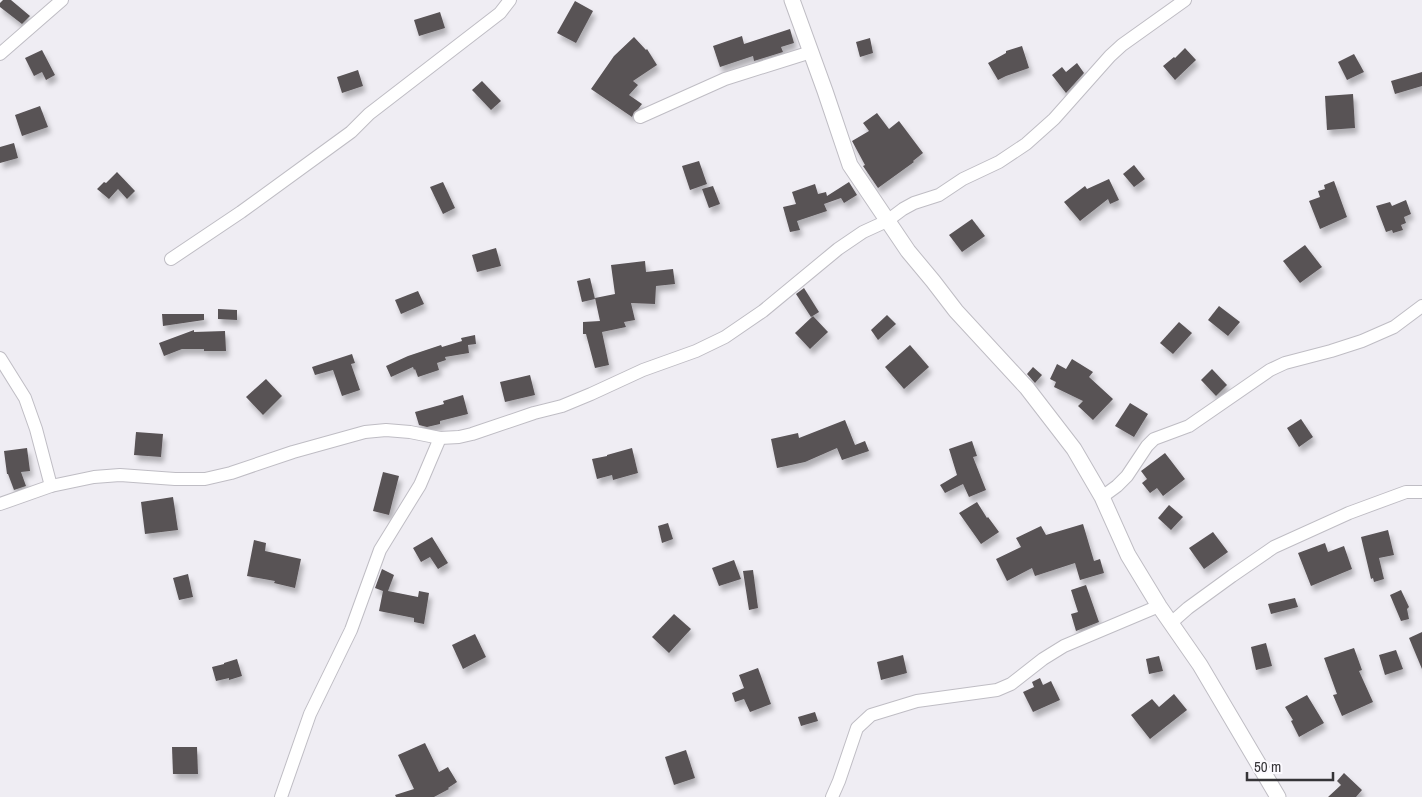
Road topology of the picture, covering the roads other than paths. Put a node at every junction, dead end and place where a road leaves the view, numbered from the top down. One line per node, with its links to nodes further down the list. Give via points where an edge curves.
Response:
1 (62, 0): 6 (street)
2 (510, 0): 9 (street, via 500,13 369,114 351,132)
3 (792, 0): 5 (street)
4 (1185, 0): 8 (street, via 1122,45 1054,119 1026,144 939,195 903,209)
5 (811, 52): 7 (street, via 724,79); 8 (street, via 850,164)
6 (0, 54)
7 (640, 117)
8 (887, 221): 12 (street, via 838,249 763,311 725,337 562,406 472,434); 15 (street, via 956,311 1027,388 1074,450)
9 (171, 259)
10 (1422, 306): 15 (street, via 1394,327 1362,341 1270,370 1189,426 1154,439 1127,476)
11 (0, 358): 13 (street, via 25,398)
12 (440, 438): 13 (street, via 394,430 366,432 205,479 120,475); 19 (street, via 420,485 380,550 351,630 310,714)
13 (51, 486): 16 (street)
14 (1422, 492): 18 (street, via 1406,492 1349,513 1274,547)
15 (1102, 497): 17 (street, via 1128,555)
16 (0, 504)
17 (1159, 606): 18 (street); 20 (street, via 1064,646 997,690 917,701 871,715 857,728)
18 (1171, 623): 21 (street, via 1200,665)
19 (281, 797)
20 (832, 797)
21 (1278, 797)

